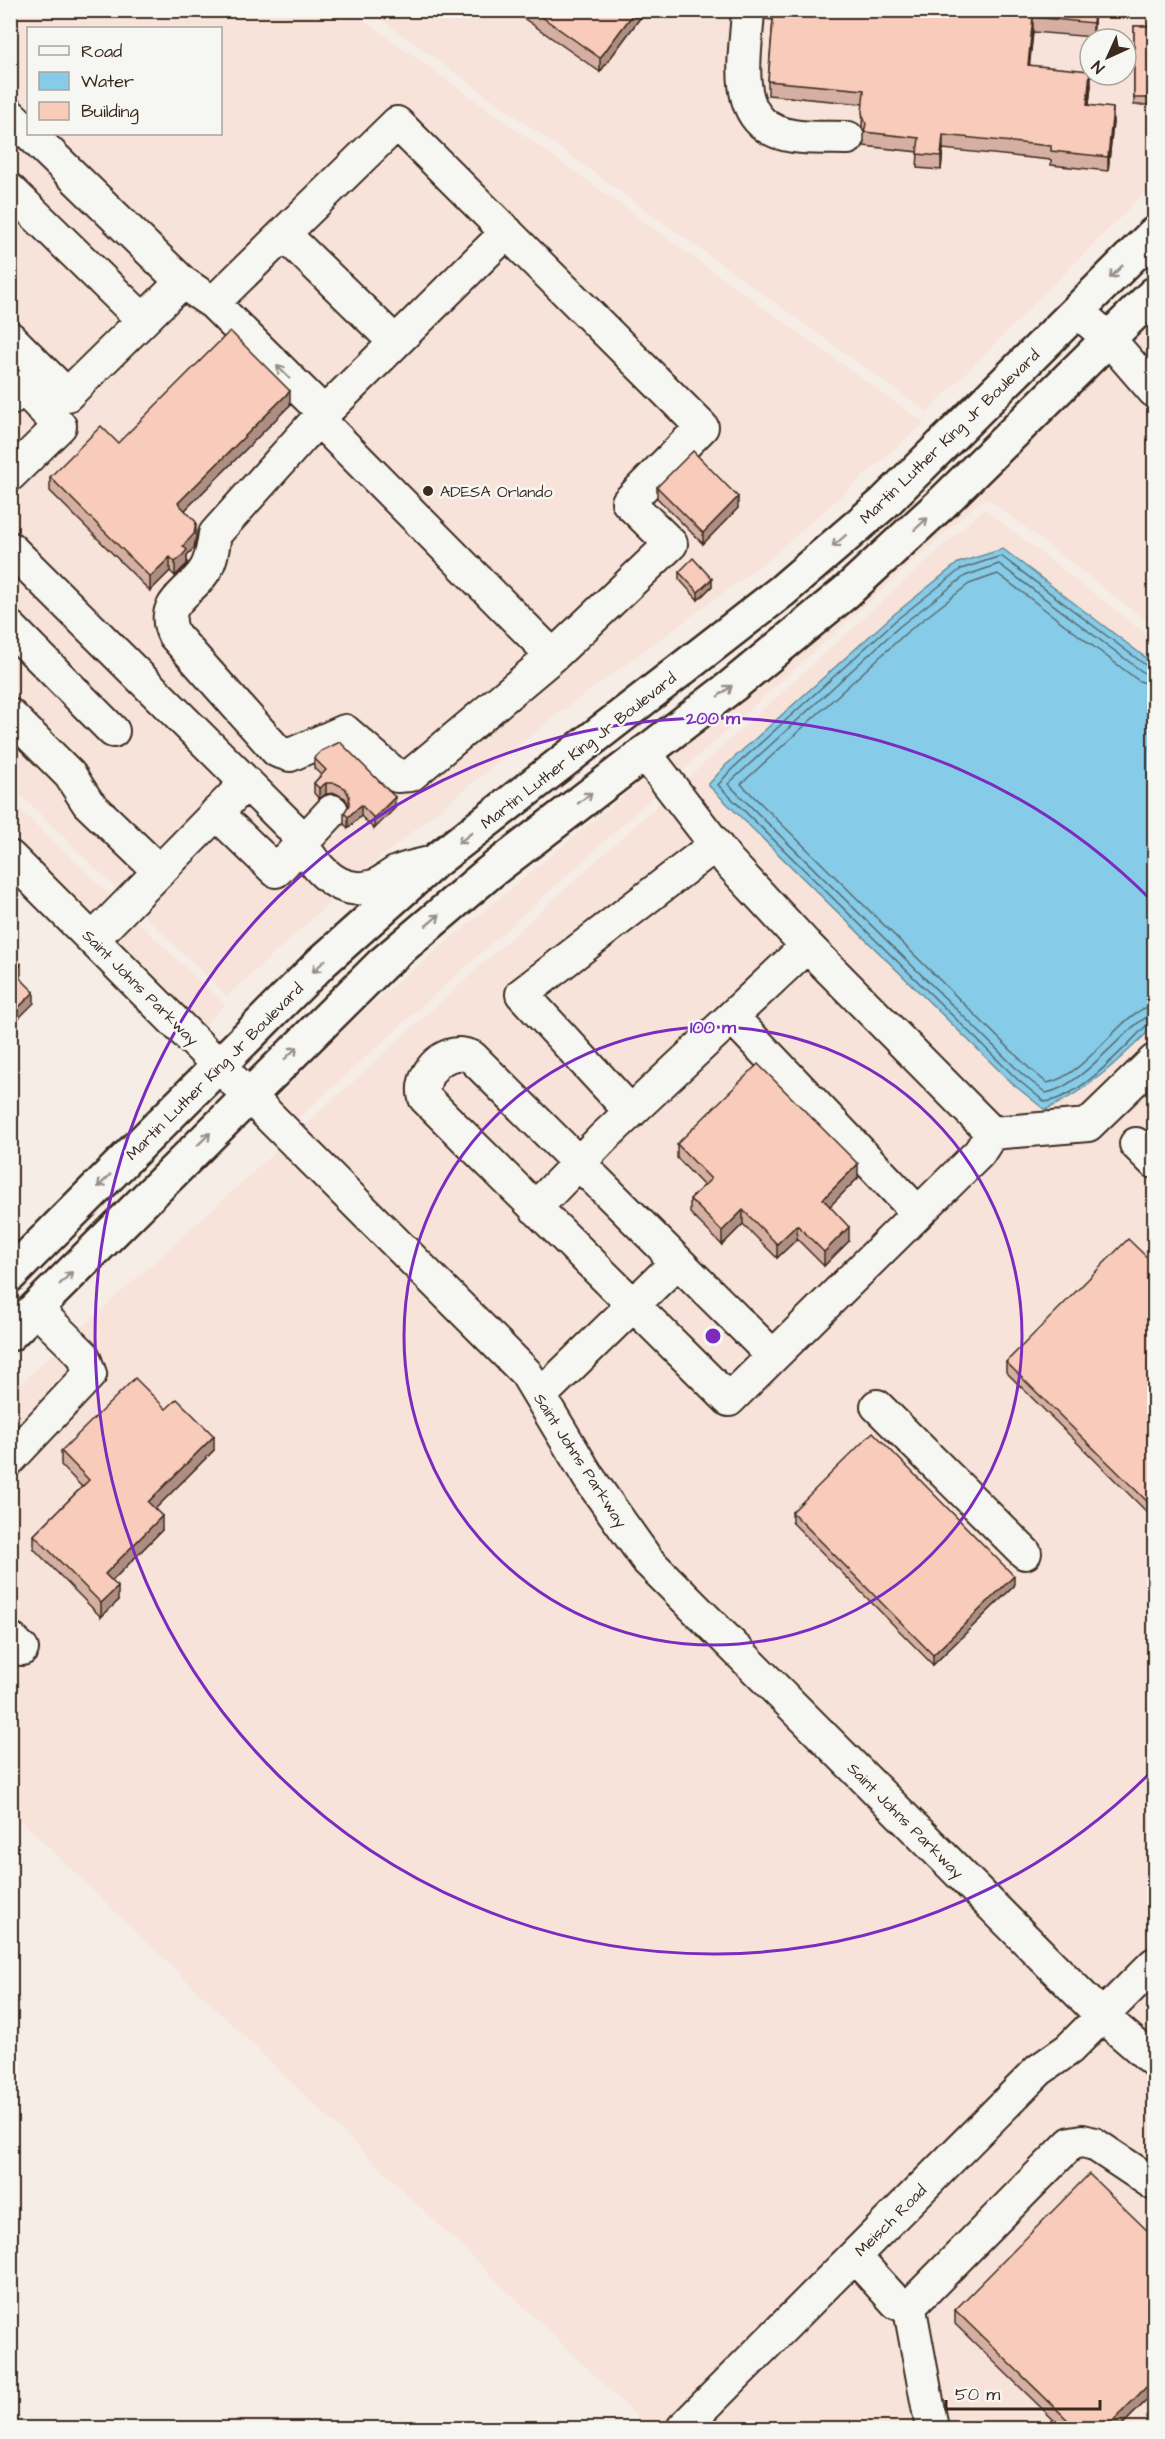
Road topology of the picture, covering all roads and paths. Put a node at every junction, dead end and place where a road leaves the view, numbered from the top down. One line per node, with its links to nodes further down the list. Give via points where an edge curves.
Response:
1 (748, 10): 5 (street, via 745,96 750,111 770,128 792,136)
2 (10, 115): 3 (street)
3 (27, 131)
4 (31, 135): 10 (street)
5 (848, 138)
6 (10, 190): 14 (street)
7 (507, 232): 8 (street, via 397,123); 17 (street); 24 (street, via 702,427 628,502 671,544)
8 (284, 234): 12 (street); 17 (street)
9 (1155, 234): 13 (main road, Martin Luther King Jr Boulevard, one-way to 13)
10 (182, 282): 12 (street); 14 (street)
11 (1155, 294): 16 (main road)
12 (213, 303): 20 (street, one-way to 12)
13 (1077, 310): 16 (street); 27 (main road, Martin Luther King Jr Boulevard, one-way to 27, via 884,503 782,591)
14 (143, 320): 15 (street, via 67,394)
15 (10, 338)
16 (1108, 338): 18 (street); 28 (main road, one-way to 16, via 732,686 846,592)
17 (395, 342): 20 (street)
18 (1155, 391)
19 (10, 399): 21 (street, via 22,387 60,426)
20 (321, 416): 24 (street); 24 (street, via 215,534 212,556 204,571 170,609 168,623 174,635 277,751 290,755 345,731 375,772 411,775)
21 (10, 475)
22 (10, 548): 29 (street)
23 (10, 627): 26 (street)
24 (554, 656)
25 (10, 715): 36 (street, via 70,775 88,803)
26 (113, 731)
27 (578, 750): 28 (main road); 35 (main road, Martin Luther King Jr Boulevard, one-way to 35)
28 (637, 757): 33 (street); 42 (main road, one-way to 28, via 382,964 490,872)
29 (246, 783): 31 (street); 32 (street, via 292,828)
30 (332, 811): 32 (street)
31 (216, 813): 32 (street, via 276,871); 36 (street)
32 (302, 845): 35 (street, via 329,878 351,889 373,886 398,872)
33 (716, 845): 38 (street); 43 (street, via 522,994)
34 (10, 857): 37 (street, Saint Johns Parkway)
35 (434, 862): 41 (main road, Martin Luther King Jr Boulevard, one-way to 41, via 322,963)
36 (159, 871): 37 (street)
37 (93, 939): 41 (street, Saint Johns Parkway)
38 (807, 946): 39 (street); 44 (street)
39 (732, 1017): 43 (street); 47 (street)
40 (1155, 1061): 44 (street, via 1088,1125)
41 (220, 1065): 42 (street, Saint Johns Parkway); 49 (main road, Martin Luther King Jr Boulevard, one-way to 49)
42 (249, 1094): 51 (main road, one-way to 42); 54 (street, Saint Johns Parkway, via 525,1373)
43 (631, 1112): 45 (street)
44 (992, 1133): 47 (street, via 979,1153)
45 (579, 1163): 46 (street); 46 (street, via 472,1057 459,1053 437,1064 424,1078 425,1098); 48 (street)
46 (535, 1208): 50 (street)
47 (918, 1213): 53 (street)
48 (664, 1248): 50 (street, via 670,1259 669,1270); 53 (street)
49 (10, 1275)
50 (633, 1305): 53 (street, via 729,1400); 54 (street)
51 (36, 1309): 52 (main road); 56 (street, via 83,1355 90,1374)
52 (10, 1334)
53 (773, 1356)
54 (540, 1396): 59 (street, Saint Johns Parkway, via 589,1478 648,1561)
55 (877, 1406): 57 (street)
56 (10, 1459)
57 (1025, 1553)
58 (1155, 1964): 59 (street, Meisch Road)
59 (1102, 2016): 60 (street, Saint Johns Parkway); 62 (street, Meisch Road, via 1069,2049 1039,2070)
60 (1155, 2061)
61 (1155, 2184): 63 (street, via 1094,2144 1071,2143)
62 (854, 2256): 63 (street, via 897,2303); 64 (street, Meisch Road)
63 (909, 2304): 65 (street)
64 (683, 2428)
65 (932, 2428)

